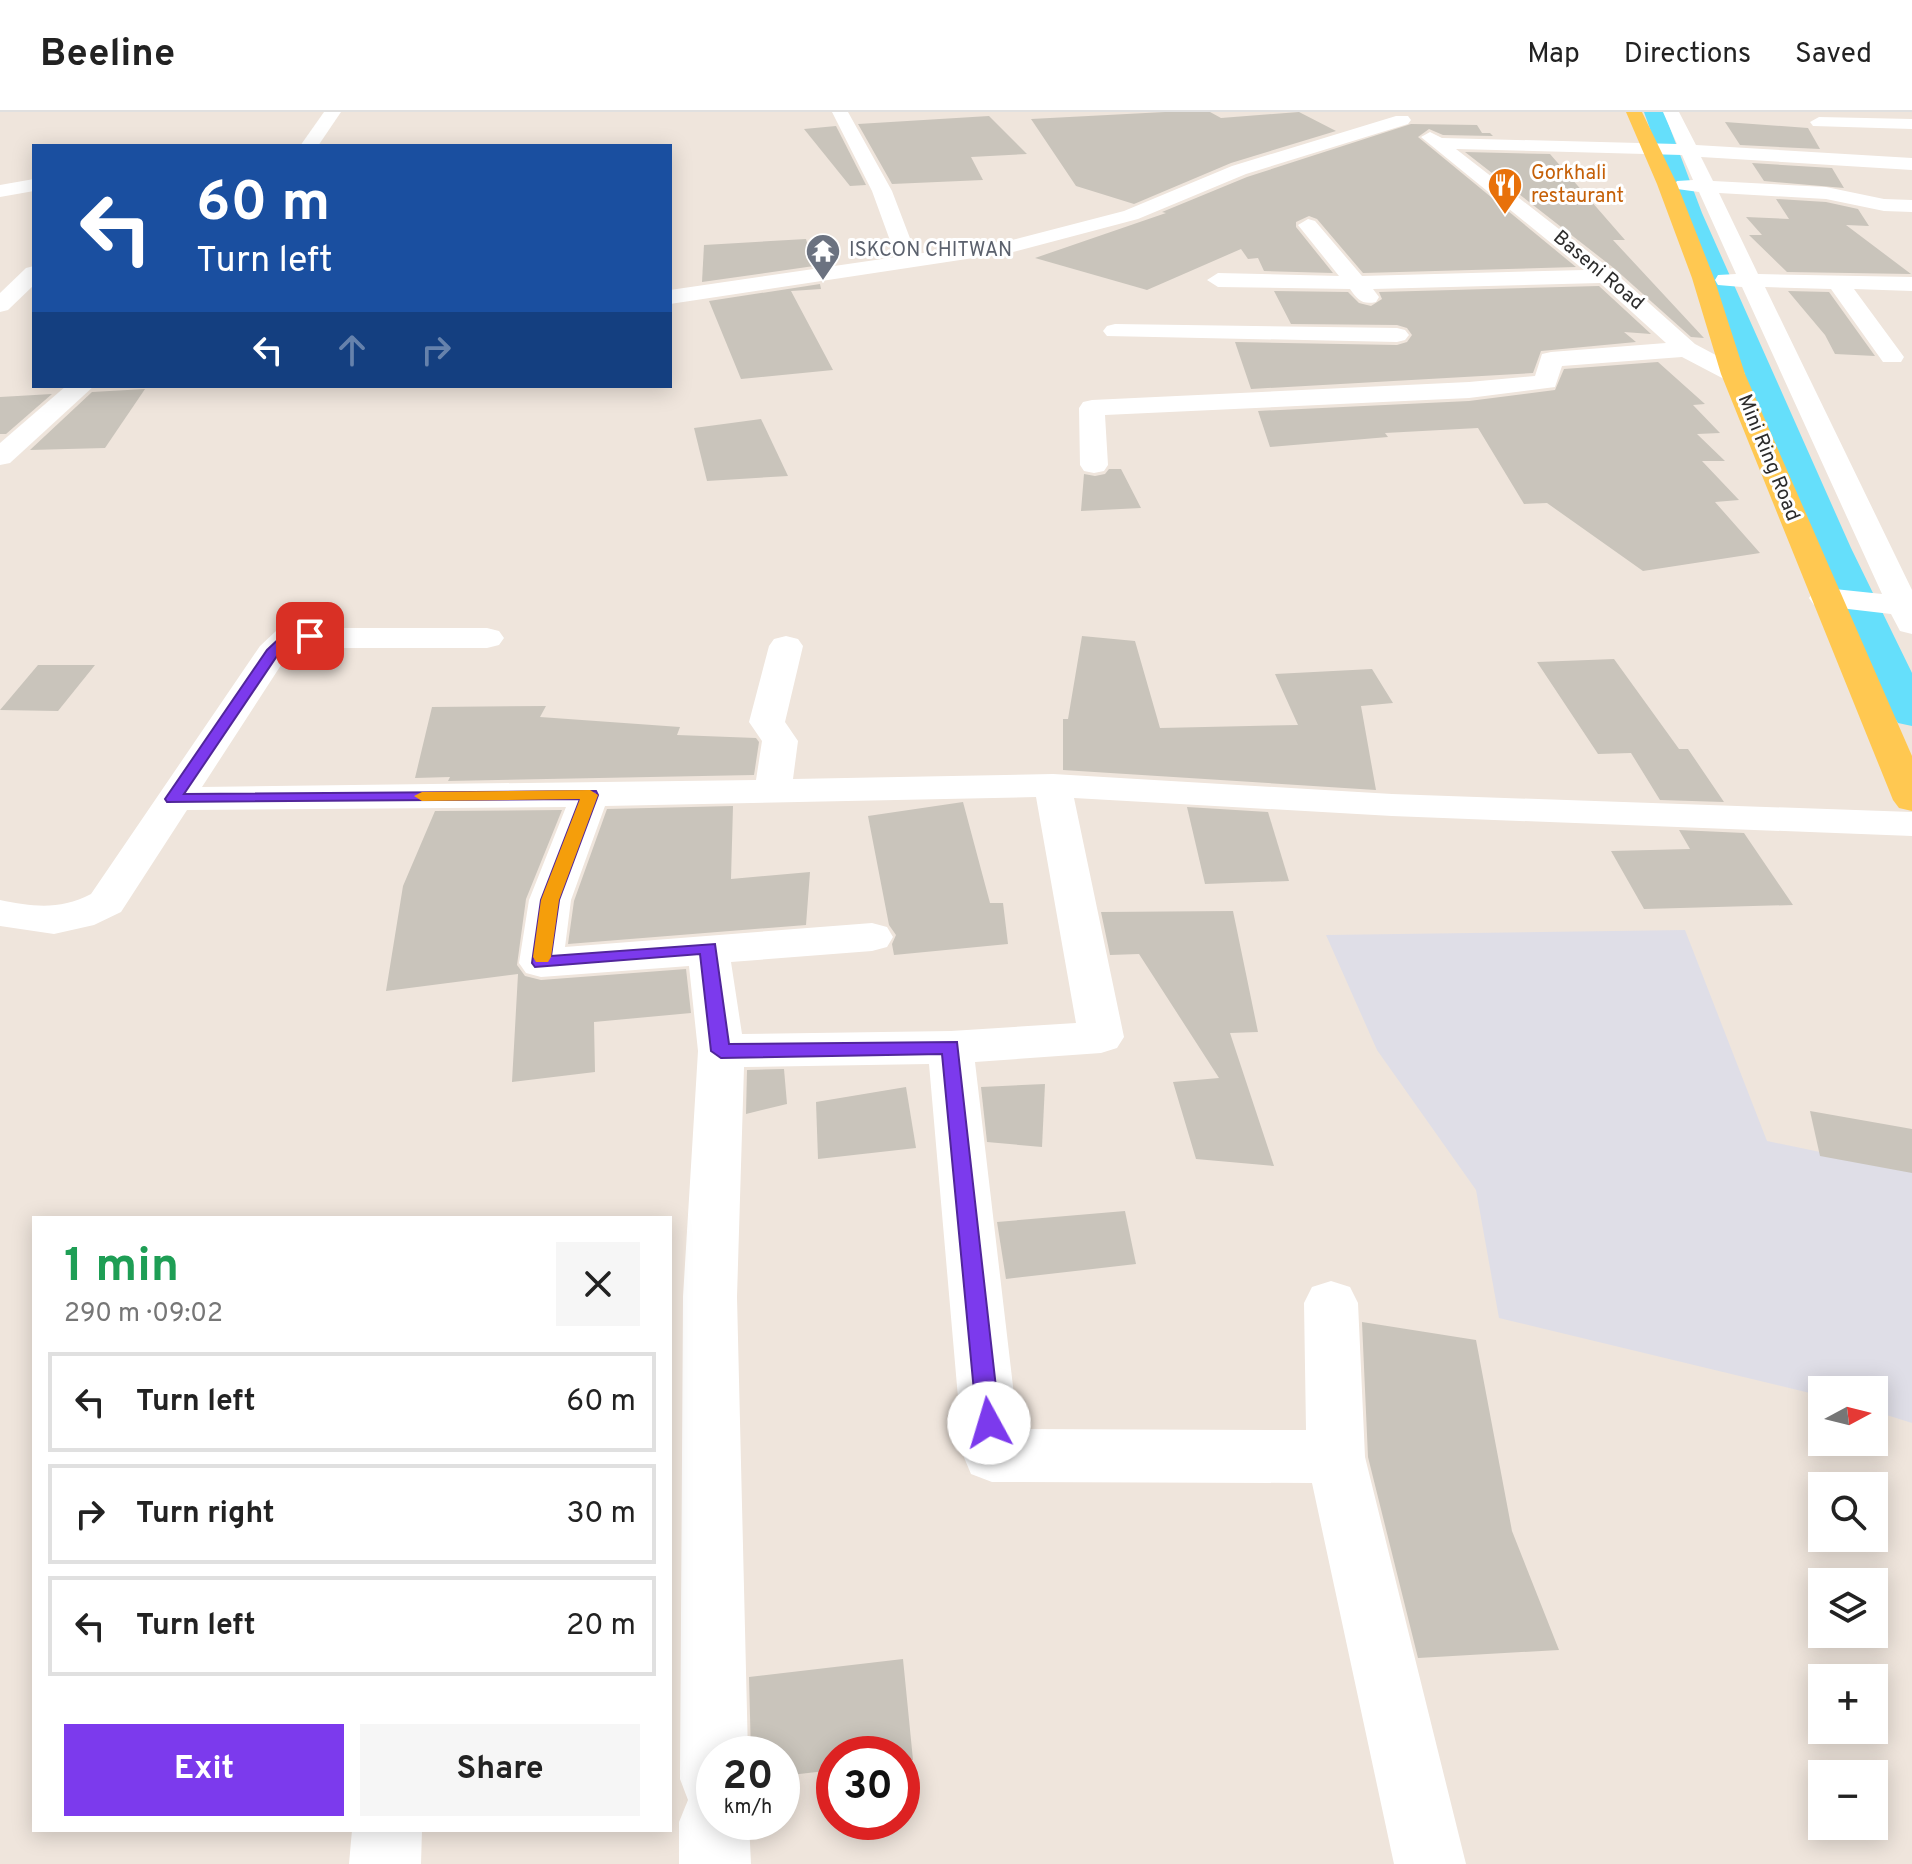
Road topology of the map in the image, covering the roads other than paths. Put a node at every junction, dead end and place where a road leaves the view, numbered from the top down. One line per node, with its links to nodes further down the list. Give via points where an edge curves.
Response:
1 (333, 112): 11 (street)
2 (840, 112): 22 (street, via 882,191)
3 (1634, 112): 12 (main road, Mini Ring Road)
4 (1671, 112): 13 (street)
5 (1393, 116): 9 (street); 10 (street, Baseni Road)
6 (1814, 117): 8 (street); 14 (street)
7 (1322, 122): 9 (street)
8 (1912, 124)
9 (1350, 134): 22 (street, via 1065,235)
10 (1440, 143): 12 (street); 24 (street, Baseni Road)
11 (310, 144)
12 (1653, 148): 13 (street); 16 (main road, Mini Ring Road)
13 (1686, 150): 14 (street); 18 (street)
14 (1870, 162): 15 (street)
15 (1912, 164)
16 (1666, 184): 18 (street); 25 (main road, Mini Ring Road)
17 (32, 185): 19 (street)
18 (1702, 186): 20 (street, via 1826,193); 27 (street)
19 (0, 191)
20 (1912, 206)
21 (1308, 225): 29 (street)
22 (908, 262): 31 (street)
23 (32, 275): 32 (street)
24 (1605, 276): 29 (street); 36 (street, Baseni Road)
25 (1703, 278): 27 (street); 38 (main road, Mini Ring Road)
26 (1218, 280): 29 (street)
27 (1743, 281): 28 (street); 43 (street)
28 (1837, 282): 30 (street); 33 (street)
29 (1358, 283): 35 (street, via 1403,342)
30 (1912, 284)
31 (672, 297)
32 (0, 305)
33 (1871, 328): 34 (street); 37 (street)
34 (1898, 329)
35 (1115, 331)
36 (1686, 349): 38 (street, Baseni Road); 41 (street, via 1551,359 1546,382 1531,384 1092,408)
37 (1892, 357)
38 (1733, 374): 42 (main road, Mini Ring Road)
39 (79, 388): 40 (street)
40 (0, 457)
41 (1094, 465)
42 (1825, 598): 43 (street); 50 (main road, Mini Ring Road)
43 (1901, 609)
44 (487, 638): 49 (street, via 288,638 272,653)
45 (786, 646): 47 (street, via 767,722 780,741)
46 (1053, 785): 47 (street); 51 (street, via 1392,805); 55 (street, via 1101,1037)
47 (773, 790): 48 (street)
48 (590, 795): 49 (street); 54 (street, via 550,900 541,963)
49 (173, 799): 52 (street, via 106,903 82,917 55,922)
50 (1912, 800)
51 (1912, 824)
52 (0, 913)
53 (872, 937): 54 (street)
54 (708, 948): 56 (street)
55 (951, 1047): 56 (street); 58 (street, via 992,1455)
56 (721, 1051): 59 (street, via 710,1297)
57 (1331, 1303): 58 (street)
58 (1336, 1457): 64 (street)
59 (714, 1736)
60 (387, 1832): 62 (street)
61 (714, 1840): 63 (street)
62 (385, 1864)
63 (715, 1864)
64 (1430, 1864)

